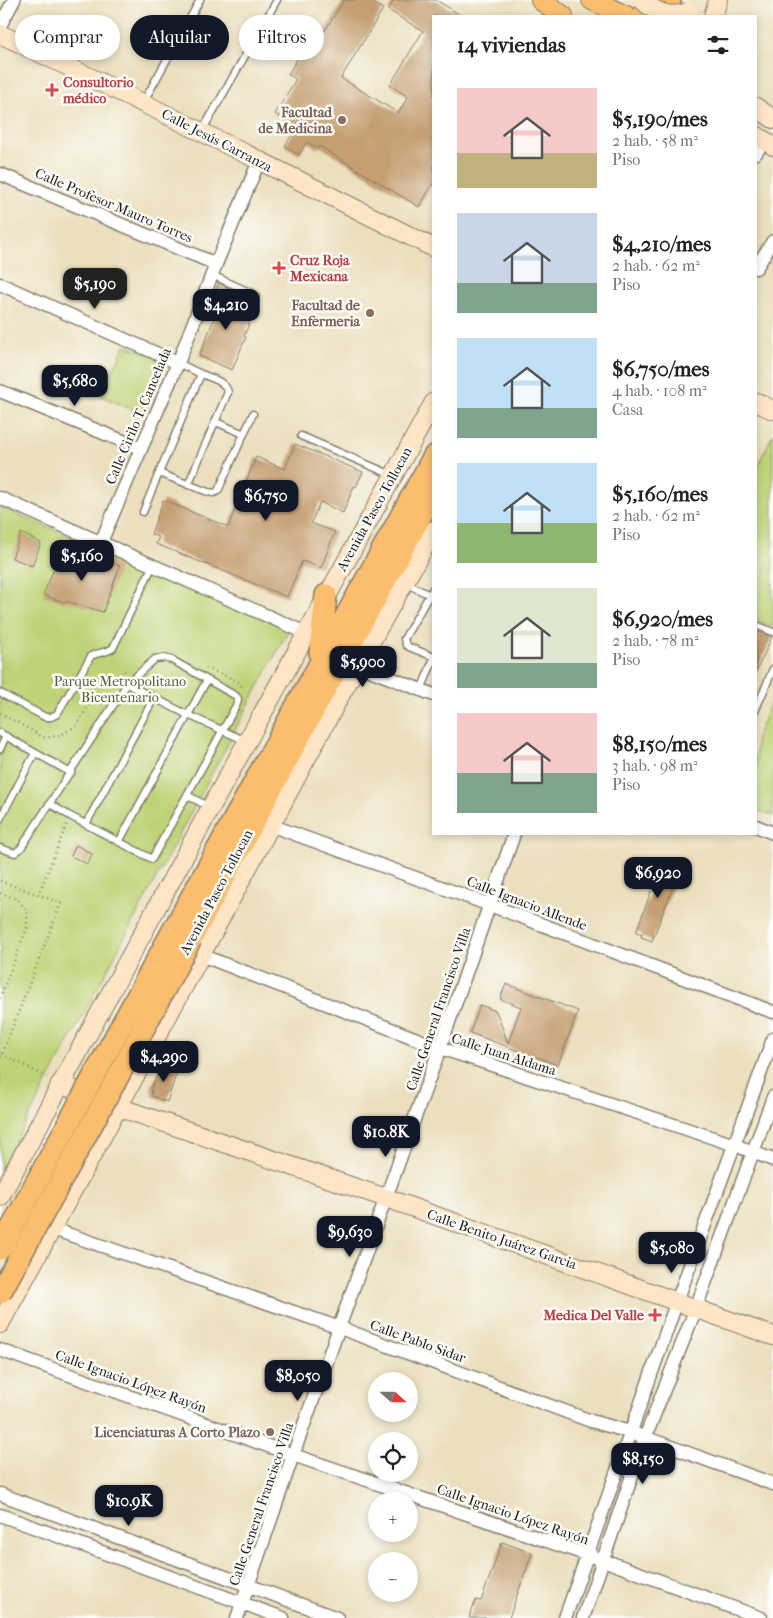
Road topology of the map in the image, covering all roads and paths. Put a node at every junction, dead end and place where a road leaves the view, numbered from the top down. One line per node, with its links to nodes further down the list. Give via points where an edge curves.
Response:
1 (14, 0): 18 (street)
2 (200, 0): 20 (lane)
3 (277, 0): 23 (lane)
4 (541, 0): 12 (main road)
5 (592, 0): 11 (main road)
6 (642, 0): 15 (main road, bridge, via 653,9)
7 (650, 0): 13 (highway)
8 (670, 0): 14 (highway)
9 (718, 0): 17 (main road)
10 (691, 6): 16 (main road, bridge)
11 (622, 12)
12 (562, 15)
13 (643, 15)
14 (663, 15)
15 (669, 15)
16 (681, 15)
17 (713, 15)
18 (0, 26)
19 (0, 34): 20 (main road, Calle Jesús Carranza)
20 (143, 102): 23 (main road, Calle Jesús Carranza)
21 (757, 108): 22 (main road)
22 (773, 119)
23 (202, 132): 24 (main road, Calle Jesús Carranza)
24 (259, 162): 27 (main road, Calle Jesús Carranza); 29 (street, Calle Cirilo T. Cancelada)
25 (0, 174): 29 (street, Calle Profesor Mauro Torres)
26 (773, 241): 28 (street)
27 (432, 247)
28 (757, 266)
29 (214, 269): 31 (lane, via 256,296); 32 (street, Calle Cirilo T. Cancelada)
30 (0, 284): 32 (street)
31 (251, 309)
32 (178, 362): 33 (lane); 42 (street, Calle Cirilo T. Cancelada)
33 (201, 374): 39 (lane, via 227,387 227,398); 44 (lane)
34 (0, 391): 42 (street)
35 (757, 402): 37 (main road)
36 (432, 406): 45 (main road, Avenida Paseo Tollocan)
37 (773, 410)
38 (253, 414): 40 (lane)
39 (216, 422): 40 (lane); 46 (lane)
40 (244, 434): 46 (lane, via 218,491 208,492)
41 (300, 436): 45 (lane)
42 (140, 448): 51 (street, Calle Cirilo T. Cancelada)
43 (432, 460): 60 (highway, Avenida Paseo Tollocan)
44 (159, 473): 46 (lane); 49 (lane)
45 (393, 475): 54 (main road, Avenida Paseo Tollocan)
46 (188, 485)
47 (432, 496): 72 (highway, Avenida Paseo Tollocan)
48 (0, 498): 51 (street)
49 (143, 512)
50 (432, 533): 53 (main road, Avenida Paseo Tollocan)
51 (102, 542): 52 (street)
52 (153, 565): 58 (street); 67 (lane, via 113,648 91,656 57,714 44,717)
53 (404, 582): 55 (lane); 61 (main road, Avenida Paseo Tollocan)
54 (326, 595): 58 (main road, Avenida Paseo Tollocan); 60 (highway)
55 (431, 596): 59 (lane, via 404,639 409,647)
56 (757, 625): 57 (lane)
57 (773, 632)
58 (306, 633): 75 (main road, Avenida Paseo Tollocan)
59 (432, 656)
60 (319, 663): 95 (highway, Avenida Paseo Tollocan)
61 (357, 666): 66 (street); 68 (main road, Avenida Paseo Tollocan)
62 (773, 670): 70 (lane)
63 (432, 674): 66 (lane)
64 (207, 680): 65 (lane, via 164,658 155,659); 71 (lane); 73 (lane, via 238,699)
65 (127, 684): 69 (lane); 78 (lane)
66 (430, 691)
67 (0, 693)
68 (341, 694): 72 (highway); 85 (main road, Avenida Paseo Tollocan)
69 (154, 698): 71 (lane); 84 (lane)
70 (757, 707)
71 (188, 715): 73 (lane); 89 (lane)
72 (312, 715): 95 (highway, Avenida Paseo Tollocan)
73 (223, 730): 75 (lane); 79 (lane)
74 (3, 735): 76 (lane); 77 (lane)
75 (247, 741): 81 (main road, Avenida Paseo Tollocan)
76 (0, 748)
77 (35, 753): 78 (lane); 83 (lane)
78 (71, 773): 80 (lane)
79 (188, 795): 81 (lane); 89 (lane, via 152,859)
80 (50, 804): 82 (lane); 90 (lane, via 18,851 11,853)
81 (211, 807): 98 (main road, Avenida Paseo Tollocan)
82 (70, 816): 84 (lane); 93 (path)
83 (0, 819)
84 (86, 824): 89 (lane)
85 (270, 825): 94 (street, Calle Ignacio Allende); 95 (main road, Avenida Paseo Tollocan)
86 (757, 826): 87 (street)
87 (773, 833)
88 (514, 835): 94 (street, Calle General Francisco Villa)
89 (119, 842)
90 (0, 848)
91 (0, 881): 93 (path)
92 (0, 893): 96 (path, via 18,899 27,911 27,928)
93 (38, 895): 101 (path, via 61,903)
94 (490, 905): 97 (street, Calle Ignacio Allende); 100 (street, Calle General Francisco Villa)
95 (188, 943): 100 (street, Calle Juan Aldama); 103 (main road, Avenida Paseo Tollocan); 113 (highway, Avenida Paseo Tollocan, bridge); 114 (highway, Avenida Paseo Tollocan, bridge)
96 (0, 998)
97 (773, 1012)
98 (87, 1034): 103 (main road, via 91,1057 99,1063 115,1069); 104 (main road, Avenida Paseo Tollocan)
99 (773, 1039): 107 (street)
100 (440, 1048): 107 (street, Calle Juan Aldama); 111 (street, Calle General Francisco Villa)
101 (2, 1054): 102 (path); 104 (path)
102 (0, 1059)
103 (142, 1065): 106 (main road, Avenida Paseo Tollocan)
104 (60, 1084): 106 (main road, Calle Benito Juárez Garcia); 110 (main road, Avenida Paseo Tollocan)
105 (773, 1097): 108 (street)
106 (118, 1107): 111 (main road, Calle Benito Juárez Garcia); 112 (main road, Avenida Paseo Tollocan)
107 (735, 1145): 108 (street, Calle Juan Aldama); 115 (street)
108 (753, 1153): 109 (street, Calle Juan Aldama); 116 (street)
109 (773, 1160)
110 (0, 1197)
111 (386, 1198): 115 (main road, Calle Benito Juárez Garcia); 118 (street, Calle General Francisco Villa)
112 (53, 1229): 117 (main road, Avenida Paseo Tollocan); 118 (street, Calle Pablo Sidar)
113 (0, 1249)
114 (0, 1293)
115 (677, 1301): 116 (main road, Calle Benito Juárez Garcia); 121 (street)
116 (696, 1308): 119 (main road, Calle Benito Juárez Garcia); 122 (street)
117 (0, 1324)
118 (340, 1328): 121 (street, Calle Pablo Sidar, via 591,1421); 123 (street, Calle General Francisco Villa)
119 (773, 1336)
120 (0, 1350): 123 (street, Calle Ignacio López Rayón)
121 (630, 1432): 122 (street, Calle Pablo Sidar); 127 (street)
122 (644, 1438): 124 (street, Calle Pablo Sidar); 128 (street)
123 (294, 1455): 127 (street, Calle Ignacio López Rayón); 129 (street, Calle General Francisco Villa)
124 (773, 1484)
125 (0, 1494): 129 (street)
126 (0, 1515): 130 (street)
127 (587, 1555): 128 (street, Calle Ignacio López Rayón); 134 (street)
128 (603, 1560): 135 (street); 136 (street, Calle Ignacio López Rayón)
129 (248, 1586): 130 (street, Calle General Francisco Villa); 133 (street)
130 (242, 1604): 131 (street, Calle General Francisco Villa); 132 (street)
131 (236, 1618)
132 (283, 1618)
133 (337, 1618)
134 (565, 1618)
135 (583, 1618)
136 (761, 1618)

